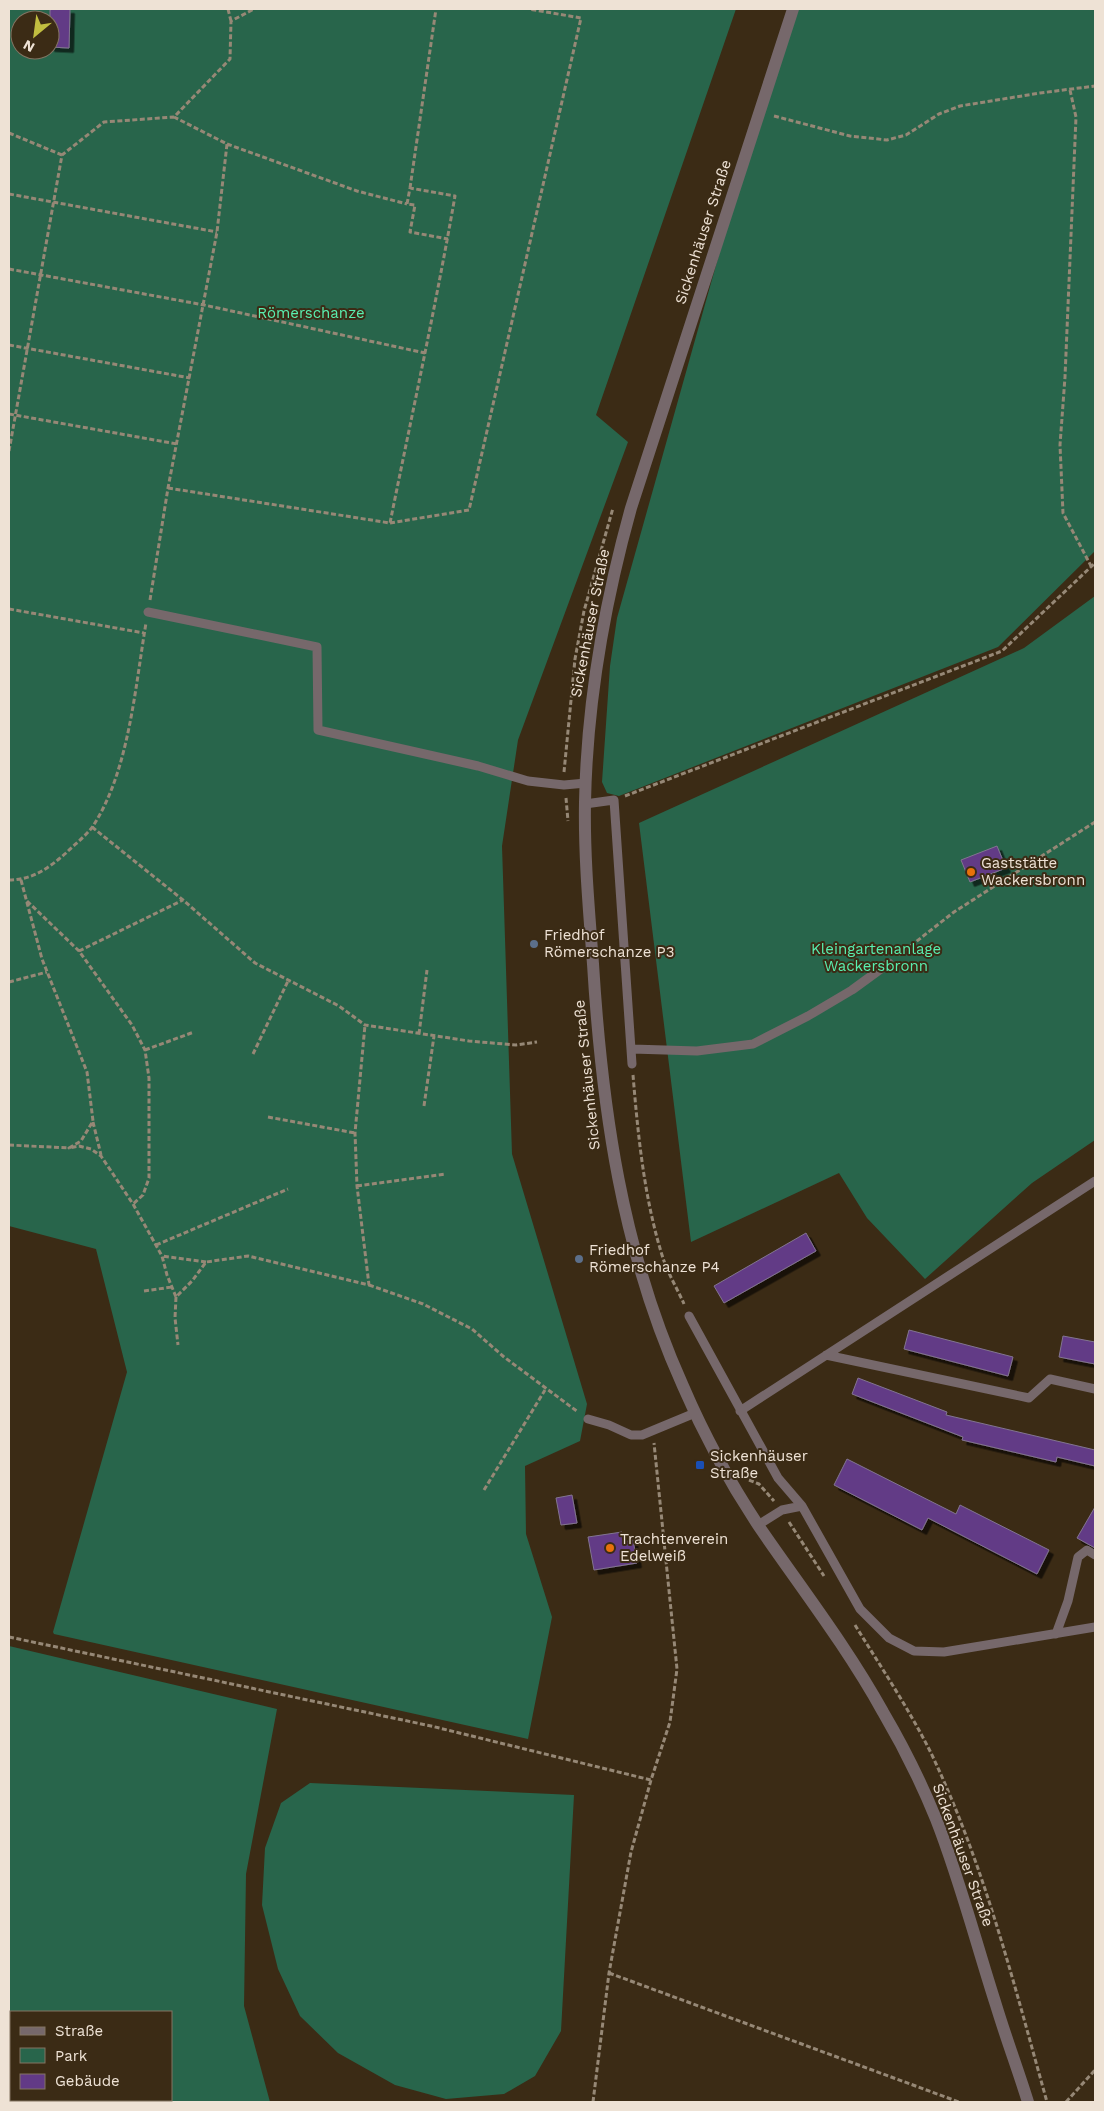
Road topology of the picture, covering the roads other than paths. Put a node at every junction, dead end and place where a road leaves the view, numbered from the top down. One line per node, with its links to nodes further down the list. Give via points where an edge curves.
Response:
1 (793, 9): 3 (street, Sickenhäuser Straße, via 646,460 615,567 596,665)
2 (148, 612): 3 (lane, via 317,647 318,730 478,766 528,781)
3 (586, 784): 4 (street, Sickenhäuser Straße)
4 (585, 804): 6 (lane, via 614,800); 13 (street, Sickenhäuser Straße, via 595,1002 615,1169 650,1302)
5 (888, 963): 6 (lane, via 852,990 753,1044 697,1052)
6 (632, 1049): 7 (lane)
7 (632, 1064)
8 (1095, 1181): 10 (lane)
9 (689, 1316): 12 (lane)
10 (826, 1355): 11 (lane, via 1029,1398 1050,1379); 12 (lane)
11 (1095, 1389)
12 (740, 1411): 15 (lane, via 778,1478)
13 (695, 1413): 14 (lane, via 653,1432 631,1435); 16 (street, Sickenhäuser Straße)
14 (588, 1419)
15 (802, 1506): 16 (lane, via 782,1510); 19 (lane, via 860,1609 889,1638 914,1651 944,1652)
16 (758, 1525): 20 (street, Sickenhäuser Straße, via 855,1665 882,1710 935,1817)
17 (1095, 1555): 19 (lane, via 1087,1550 1078,1558)
18 (1095, 1627): 19 (lane)
19 (1056, 1634)
20 (1028, 2102)

